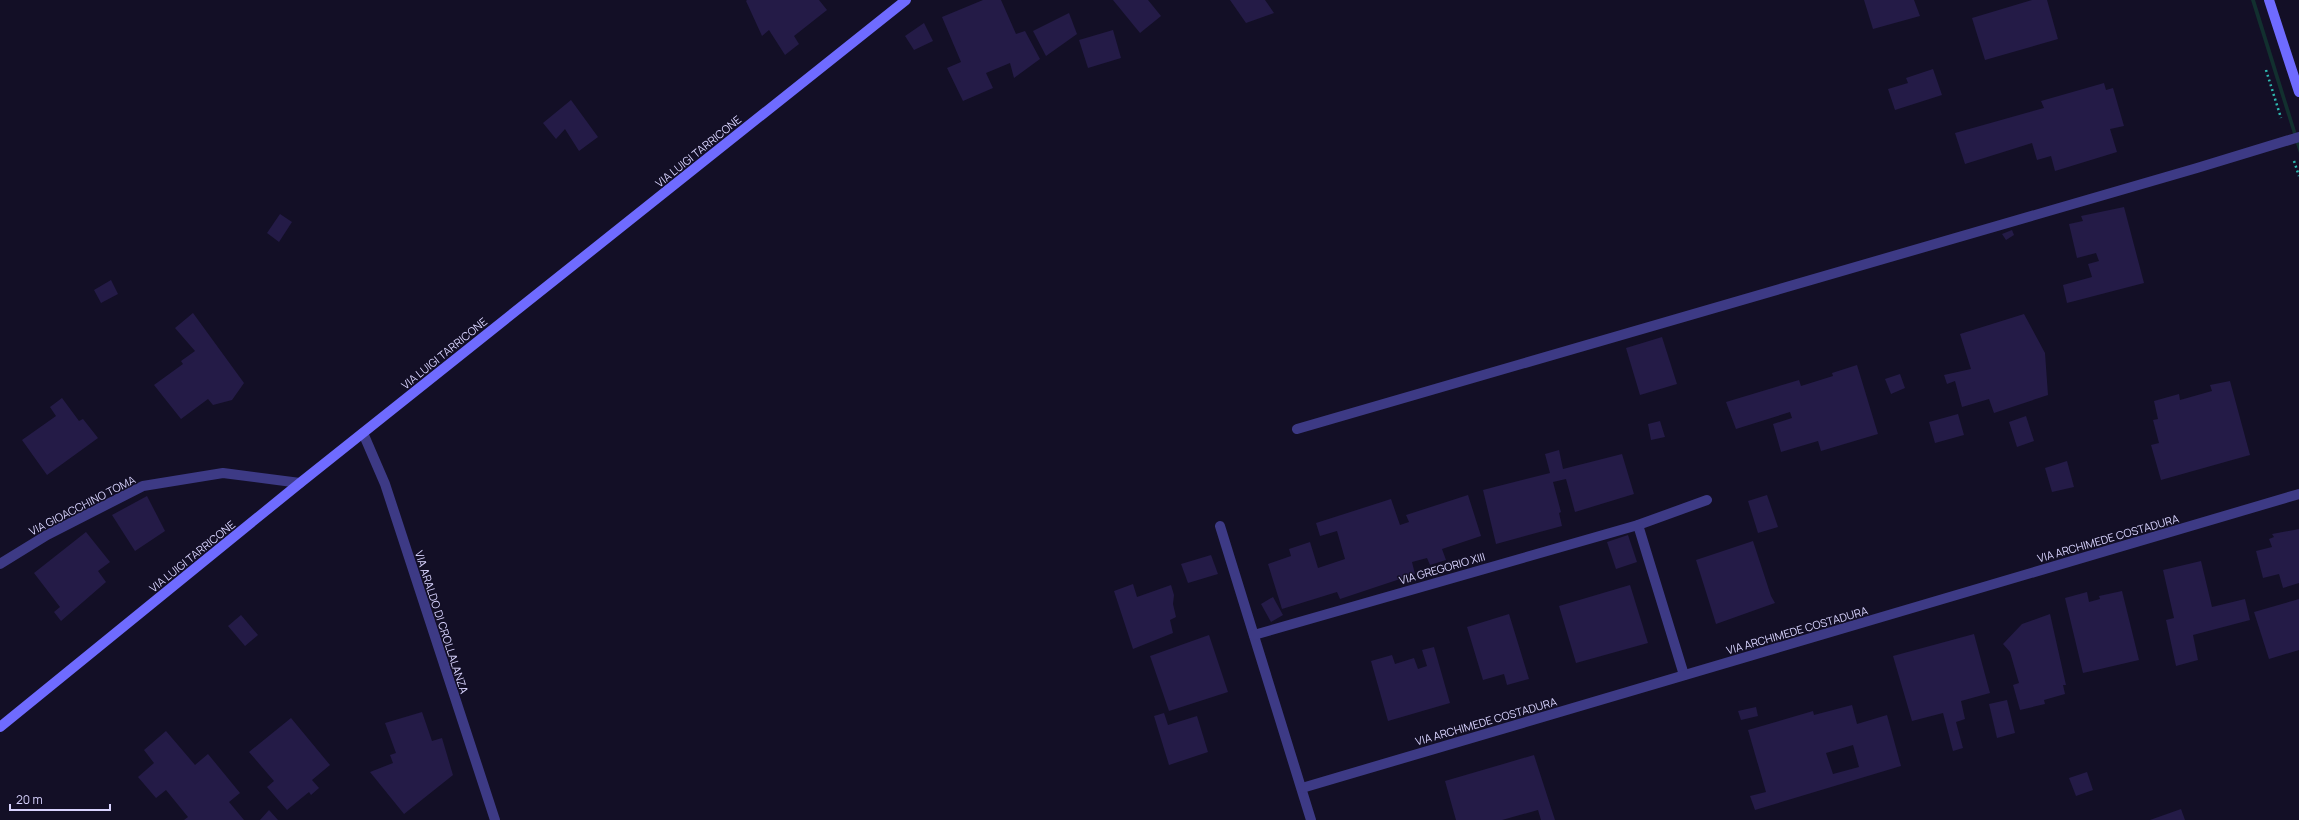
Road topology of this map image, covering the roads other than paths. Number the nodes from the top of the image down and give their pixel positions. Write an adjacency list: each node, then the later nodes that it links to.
1 (906, 0): 6 (main road, VIA LUIGI TARRICONE)
2 (2269, 0): 3 (main road)
3 (2299, 92)
4 (2299, 137): 5 (street)
5 (1297, 429)
6 (363, 433): 7 (main road, VIA LUIGI TARRICONE); 17 (street, VIA ARALDO DI CROLLALANZA)
7 (300, 483): 12 (street, VIA GIOACCHINO TOMA); 15 (main road, VIA LUIGI TARRICONE)
8 (2299, 494): 14 (street, VIA ARCHIMEDE COSTADURA)
9 (1707, 500): 10 (street, VIA GREGORIO XIII)
10 (1638, 524): 13 (street, VIA GREGORIO XIII); 14 (street)
11 (1220, 526): 13 (street)
12 (0, 564)
13 (1254, 635): 16 (street)
14 (1684, 675): 16 (street, VIA ARCHIMEDE COSTADURA)
15 (0, 727)
16 (1302, 788): 18 (street)
17 (495, 820)
18 (1311, 820)

